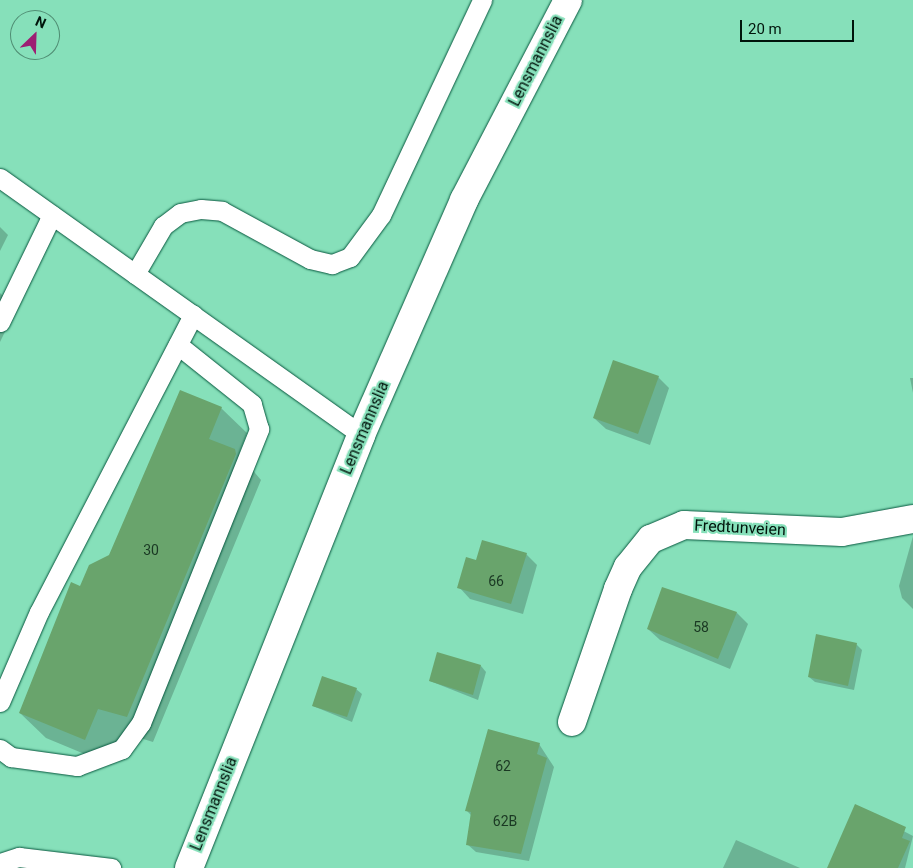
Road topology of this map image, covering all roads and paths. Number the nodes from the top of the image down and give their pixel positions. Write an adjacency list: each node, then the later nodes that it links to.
1 (482, 0): 5 (lane)
2 (568, 0): 9 (street, Lensmannslia)
3 (0, 178): 4 (lane)
4 (52, 215): 5 (lane); 7 (lane)
5 (135, 274): 6 (lane)
6 (193, 315): 8 (lane); 9 (lane)
7 (0, 322)
8 (178, 345): 11 (lane); 13 (lane)
9 (360, 435): 16 (street, Lensmannslia)
10 (913, 519): 12 (street, Fredtunveien)
11 (0, 702)
12 (572, 722)
13 (0, 749)
14 (0, 863): 15 (lane)
15 (111, 868)
16 (189, 868)

